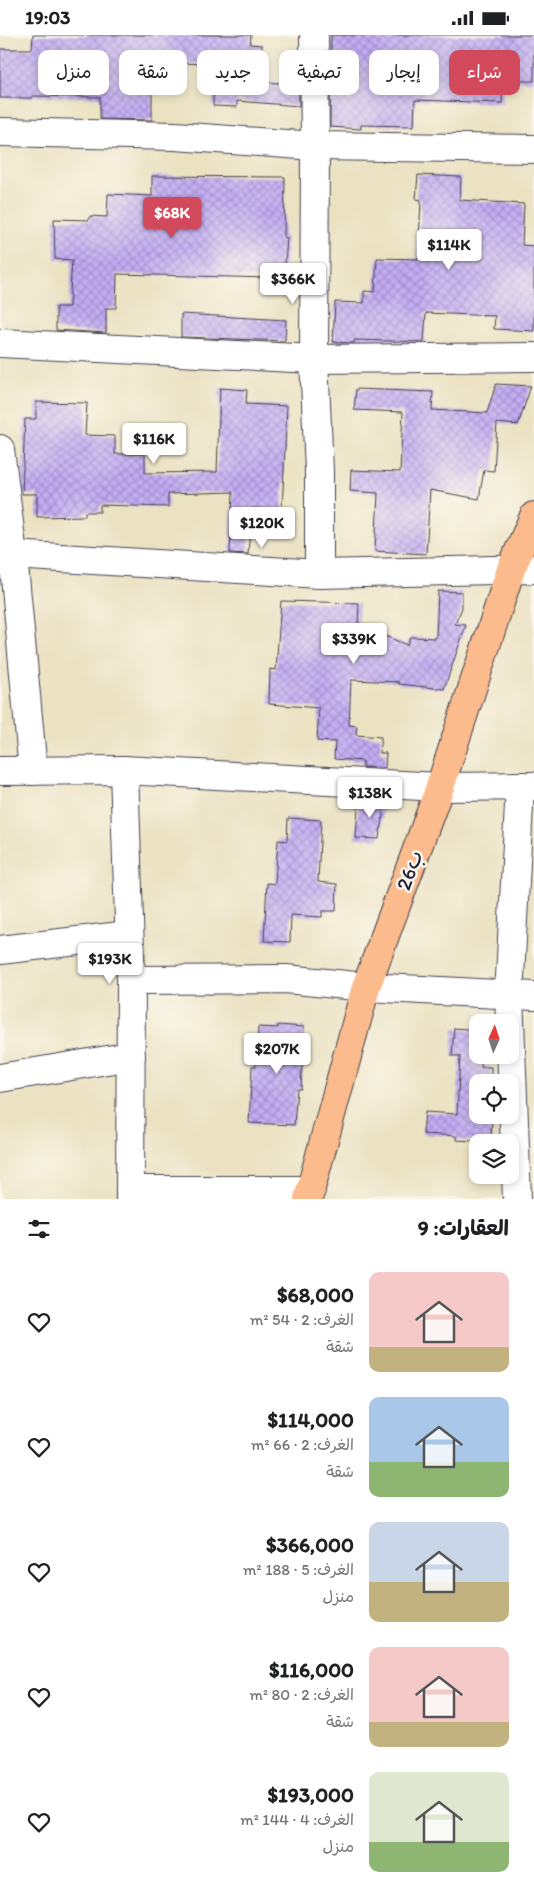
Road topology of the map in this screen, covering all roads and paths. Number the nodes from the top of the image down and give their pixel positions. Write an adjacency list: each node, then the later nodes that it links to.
1 (314, 35): 3 (street)
2 (0, 132): 3 (street)
3 (315, 146): 4 (street); 7 (street)
4 (534, 149)
5 (0, 343): 7 (street)
6 (534, 357): 7 (street)
7 (314, 359): 12 (street)
8 (0, 449): 10 (street)
9 (534, 516): 11 (highway, 26ب)
10 (13, 555): 12 (street); 15 (street)
11 (522, 569): 12 (street); 17 (highway, 26ب)
12 (319, 574)
13 (124, 770): 15 (street); 17 (street); 18 (street)
14 (0, 771): 15 (street)
15 (32, 771)
16 (527, 786): 17 (street); 22 (street)
17 (440, 787): 21 (highway, 26ب)
18 (129, 935): 19 (street); 20 (street)
19 (0, 950)
20 (131, 980): 21 (street); 23 (street)
21 (366, 987): 22 (street); 27 (highway, 26ب)
22 (522, 996): 25 (street)
23 (131, 1057): 24 (street); 26 (street)
24 (0, 1078)
25 (522, 1189)
26 (130, 1195): 27 (street)
27 (309, 1195)

